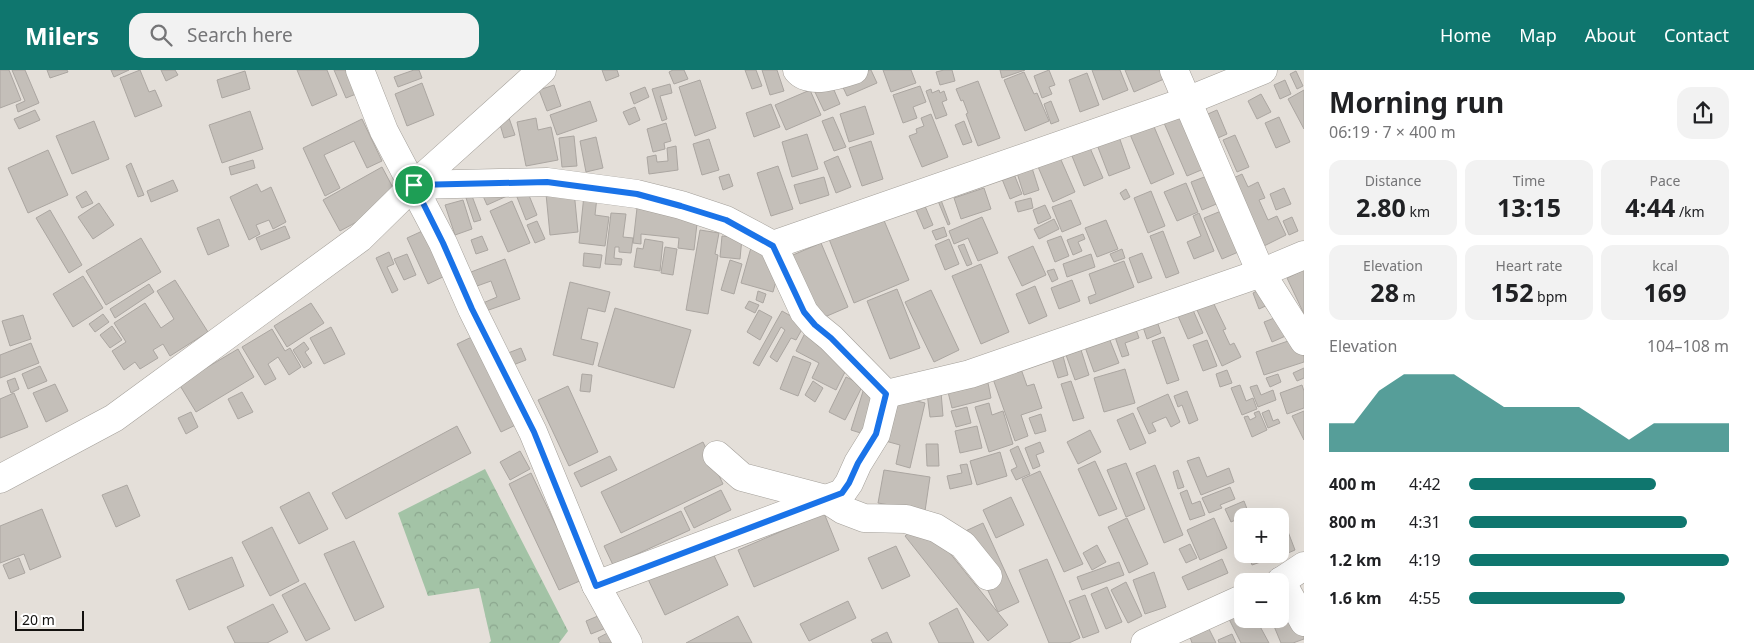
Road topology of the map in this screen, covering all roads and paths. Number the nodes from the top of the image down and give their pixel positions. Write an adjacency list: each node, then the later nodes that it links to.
1 (360, 70): 8 (street)
2 (542, 70): 8 (street)
3 (797, 70): 4 (street)
4 (854, 70)
5 (1174, 70): 7 (street)
6 (1263, 70): 7 (street)
7 (1187, 101): 9 (street); 11 (street)
8 (414, 185): 9 (street); 15 (street); 20 (street)
9 (773, 246): 13 (street)
10 (1304, 255): 11 (street)
11 (1260, 273): 12 (street); 13 (street)
12 (1304, 341)
13 (886, 394): 16 (street)
14 (717, 455): 16 (street)
15 (0, 480)
16 (826, 499): 18 (street); 20 (street)
17 (1304, 566): 19 (street)
18 (988, 576)
19 (1289, 576)
20 (596, 586): 24 (street)
21 (1289, 596): 23 (street)
22 (1234, 603): 25 (street)
23 (1304, 622)
24 (628, 643)
25 (1145, 643)

